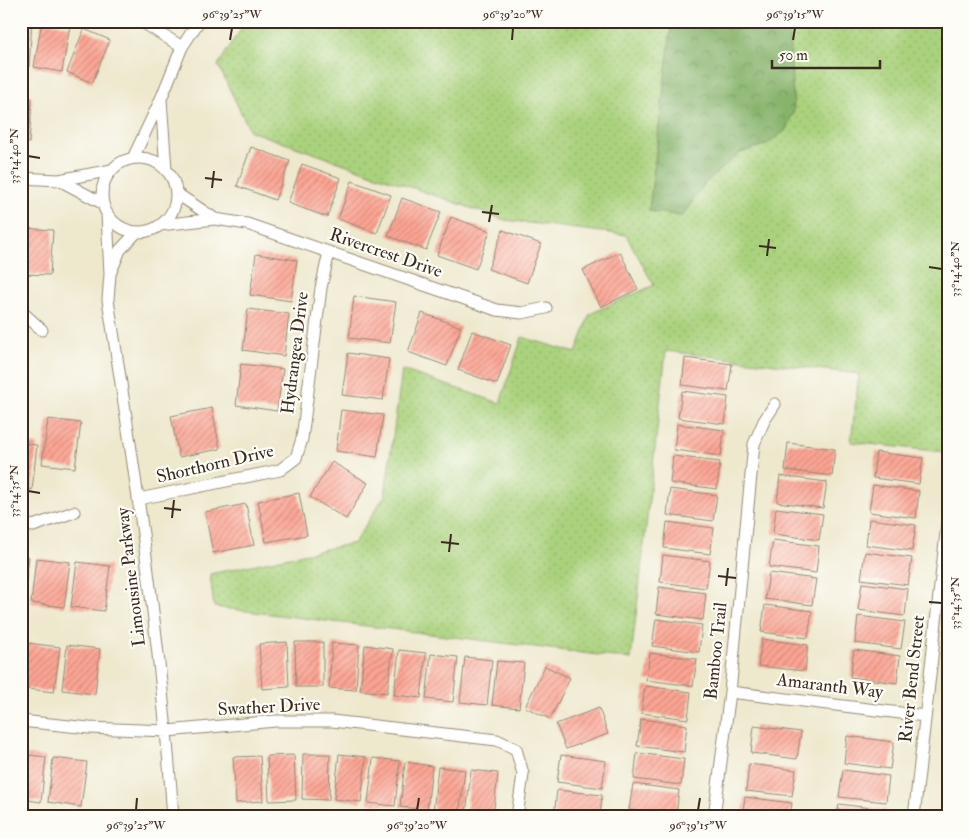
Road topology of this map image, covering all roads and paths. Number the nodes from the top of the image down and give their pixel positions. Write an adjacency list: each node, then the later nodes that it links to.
1 (141, 21): 3 (street)
2 (199, 21): 3 (street)
3 (182, 46): 4 (street)
4 (161, 99): 5 (street); 7 (street)
5 (133, 158): 6 (street); 7 (street)
6 (112, 170): 9 (street); 11 (street)
7 (166, 170): 10 (street)
8 (21, 178): 9 (street)
9 (59, 180): 11 (street)
10 (176, 193): 13 (street, Rivercrest Drive); 14 (street)
11 (102, 203): 12 (street)
12 (107, 214): 15 (street); 17 (street, Limousine Parkway)
13 (216, 219): 14 (street, Rivercrest Drive); 16 (street, Rivercrest Drive)
14 (160, 225): 15 (street)
15 (137, 232): 17 (street, Limousine Parkway)
16 (329, 252): 18 (street, Rivercrest Drive); 22 (street, Hydrangea Drive)
17 (110, 274): 23 (street, Limousine Parkway)
18 (546, 308)
19 (21, 311): 20 (street)
20 (42, 330)
21 (775, 404): 28 (street, Bamboo Trail)
22 (296, 458): 23 (street, Shorthorn Drive)
23 (139, 499): 31 (street, Limousine Parkway)
24 (74, 512): 26 (street)
25 (948, 515): 27 (street, River Bend Street)
26 (21, 524)
27 (945, 564): 29 (street, River Bend Street)
28 (730, 692): 29 (street, Amaranth Way); 34 (street, Bamboo Trail)
29 (925, 716): 35 (street, River Bend Street)
30 (21, 721): 31 (street, Swather Drive)
31 (167, 731): 32 (street, Limousine Parkway); 33 (street, Swather Drive)
32 (173, 817)
33 (517, 817)
34 (714, 817)
35 (914, 817)

